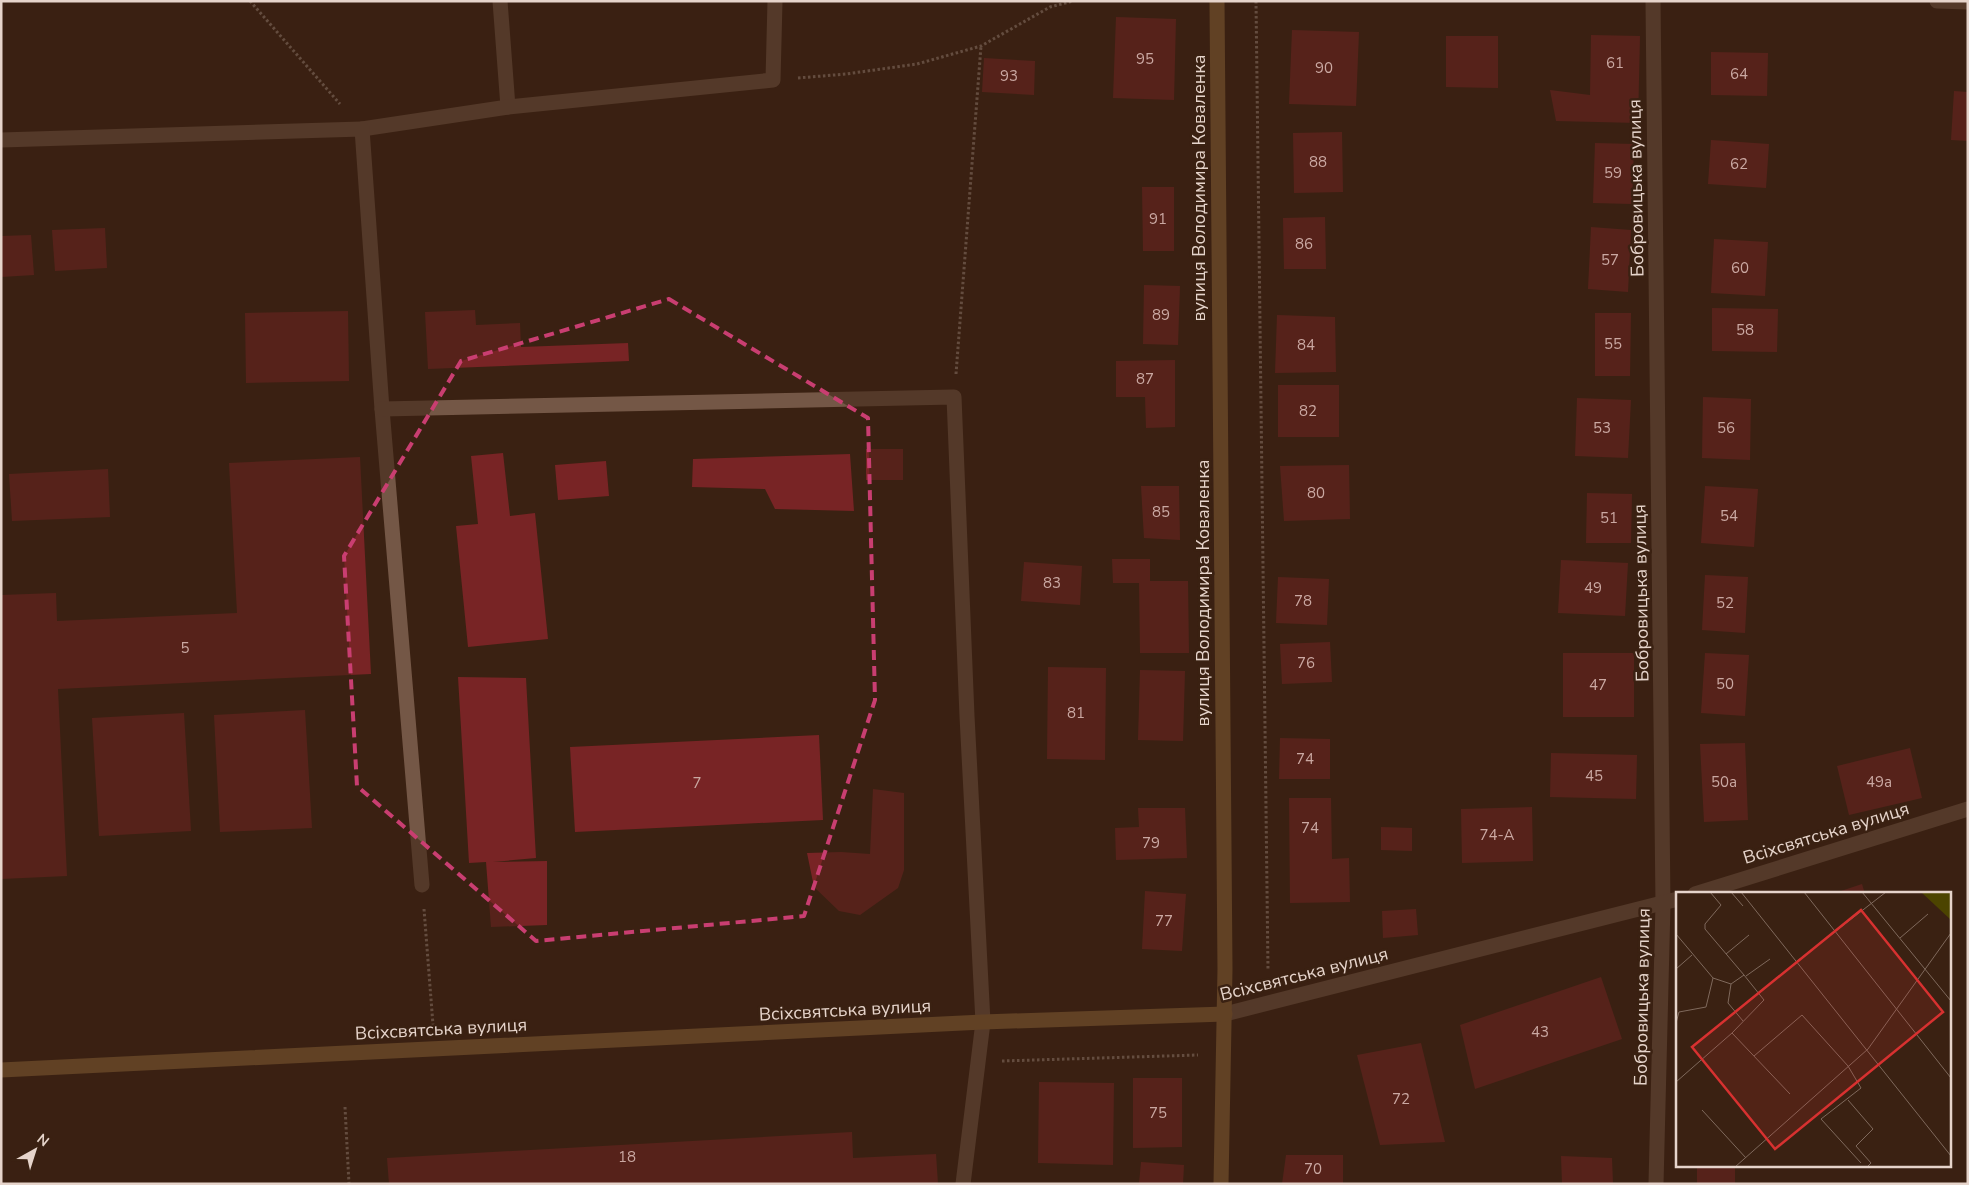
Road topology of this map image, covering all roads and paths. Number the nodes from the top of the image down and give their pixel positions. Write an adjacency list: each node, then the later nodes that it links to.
1 (250, 1): 13 (path)
2 (500, 1): 12 (street)
3 (775, 1): 11 (street)
4 (1073, 1): 10 (path)
5 (1217, 1): 24 (street, вулиця Володимира Коваленка)
6 (1256, 1): 23 (path)
7 (1653, 1): 21 (street, Бобровицька вулиця)
8 (1937, 1): 9 (street)
9 (1968, 2)
10 (981, 46): 11 (path); 15 (path)
11 (773, 80): 12 (street)
12 (508, 107): 13 (street)
13 (362, 129): 14 (street); 16 (street)
14 (1, 140)
15 (954, 397): 16 (street); 25 (street)
16 (382, 409): 18 (street)
17 (1968, 809): 19 (street, Всіхсвятська вулиця)
18 (422, 885)
19 (1701, 892)
20 (1676, 900): 21 (street, Всіхсвятська вулиця)
21 (1663, 904): 24 (street, Всіхсвятська вулиця); 34 (street, Бобровицька вулиця)
22 (426, 934): 26 (path)
23 (1268, 970)
24 (1225, 1014): 25 (street, Всіхсвятська вулиця); 33 (street, вулиця Володимира Коваленка)
25 (983, 1022): 26 (street, Всіхсвятська вулиця); 28 (street)
26 (435, 1048): 29 (street, Всіхсвятська вулиця)
27 (1205, 1055): 28 (path)
28 (978, 1062): 32 (street)
29 (1, 1070)
30 (345, 1107): 31 (path)
31 (350, 1184)
32 (964, 1184)
33 (1221, 1184)
34 (1656, 1184)

